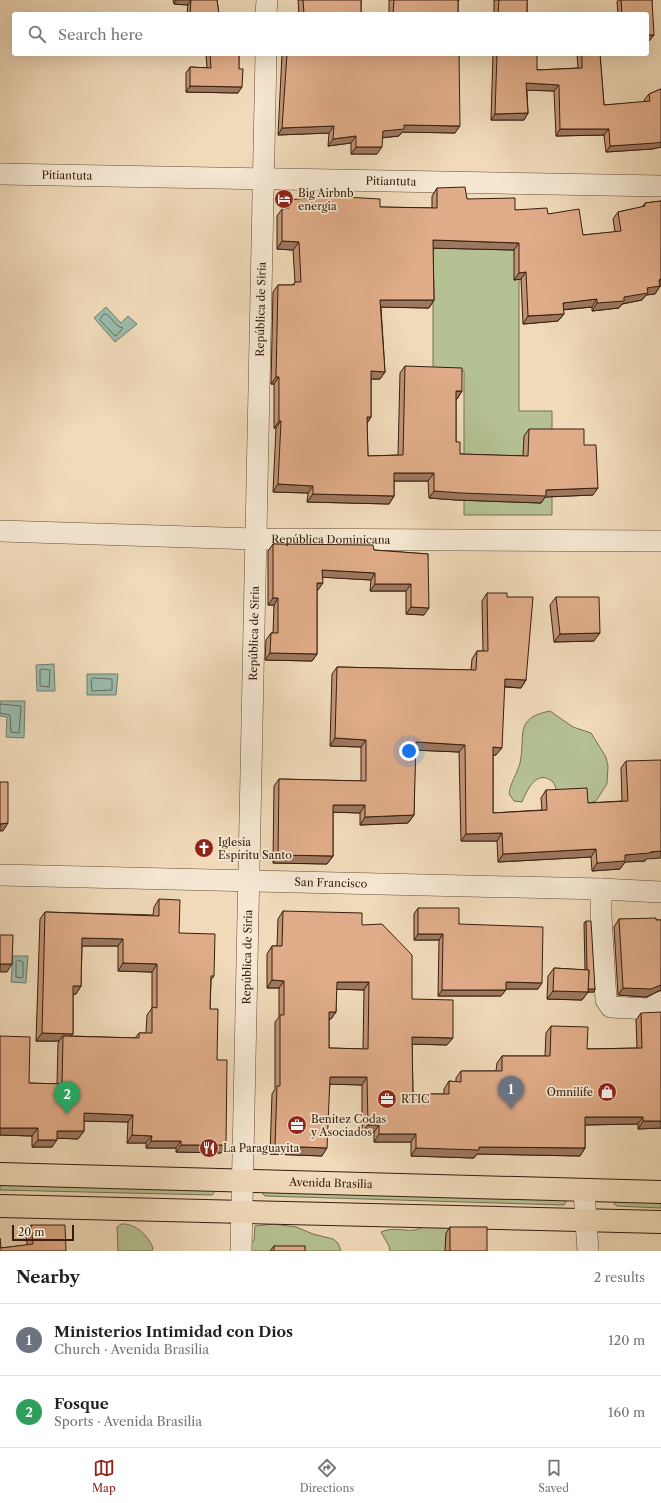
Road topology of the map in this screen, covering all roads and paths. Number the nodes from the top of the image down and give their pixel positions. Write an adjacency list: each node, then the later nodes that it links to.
1 (267, 0): 2 (street)
2 (266, 12)
3 (266, 56): 5 (street, República de Siria)
4 (0, 174): 5 (street, Pitiantuta)
5 (263, 179): 6 (street, Pitiantuta); 8 (street, República de Siria)
6 (661, 186)
7 (0, 532): 8 (street, República Dominicana)
8 (255, 539): 9 (street, República Dominicana); 11 (street, República de Siria)
9 (661, 541)
10 (0, 875): 11 (street, San Francisco)
11 (248, 881): 12 (street, San Francisco); 16 (street, República de Siria)
12 (601, 889): 13 (street, San Francisco); 14 (street)
13 (661, 892)
14 (661, 1002)
15 (0, 1174): 16 (main road, Avenida Brasilia)
16 (241, 1180): 17 (main road, Avenida Brasilia); 20 (street, República de Siria)
17 (584, 1190): 18 (main road, Avenida Brasilia); 21 (street)
18 (661, 1192)
19 (0, 1206): 20 (main road)
20 (241, 1212): 21 (main road); 23 (street, República de Siria)
21 (586, 1221): 22 (main road); 24 (street)
22 (661, 1222)
23 (241, 1251)
24 (588, 1251)

